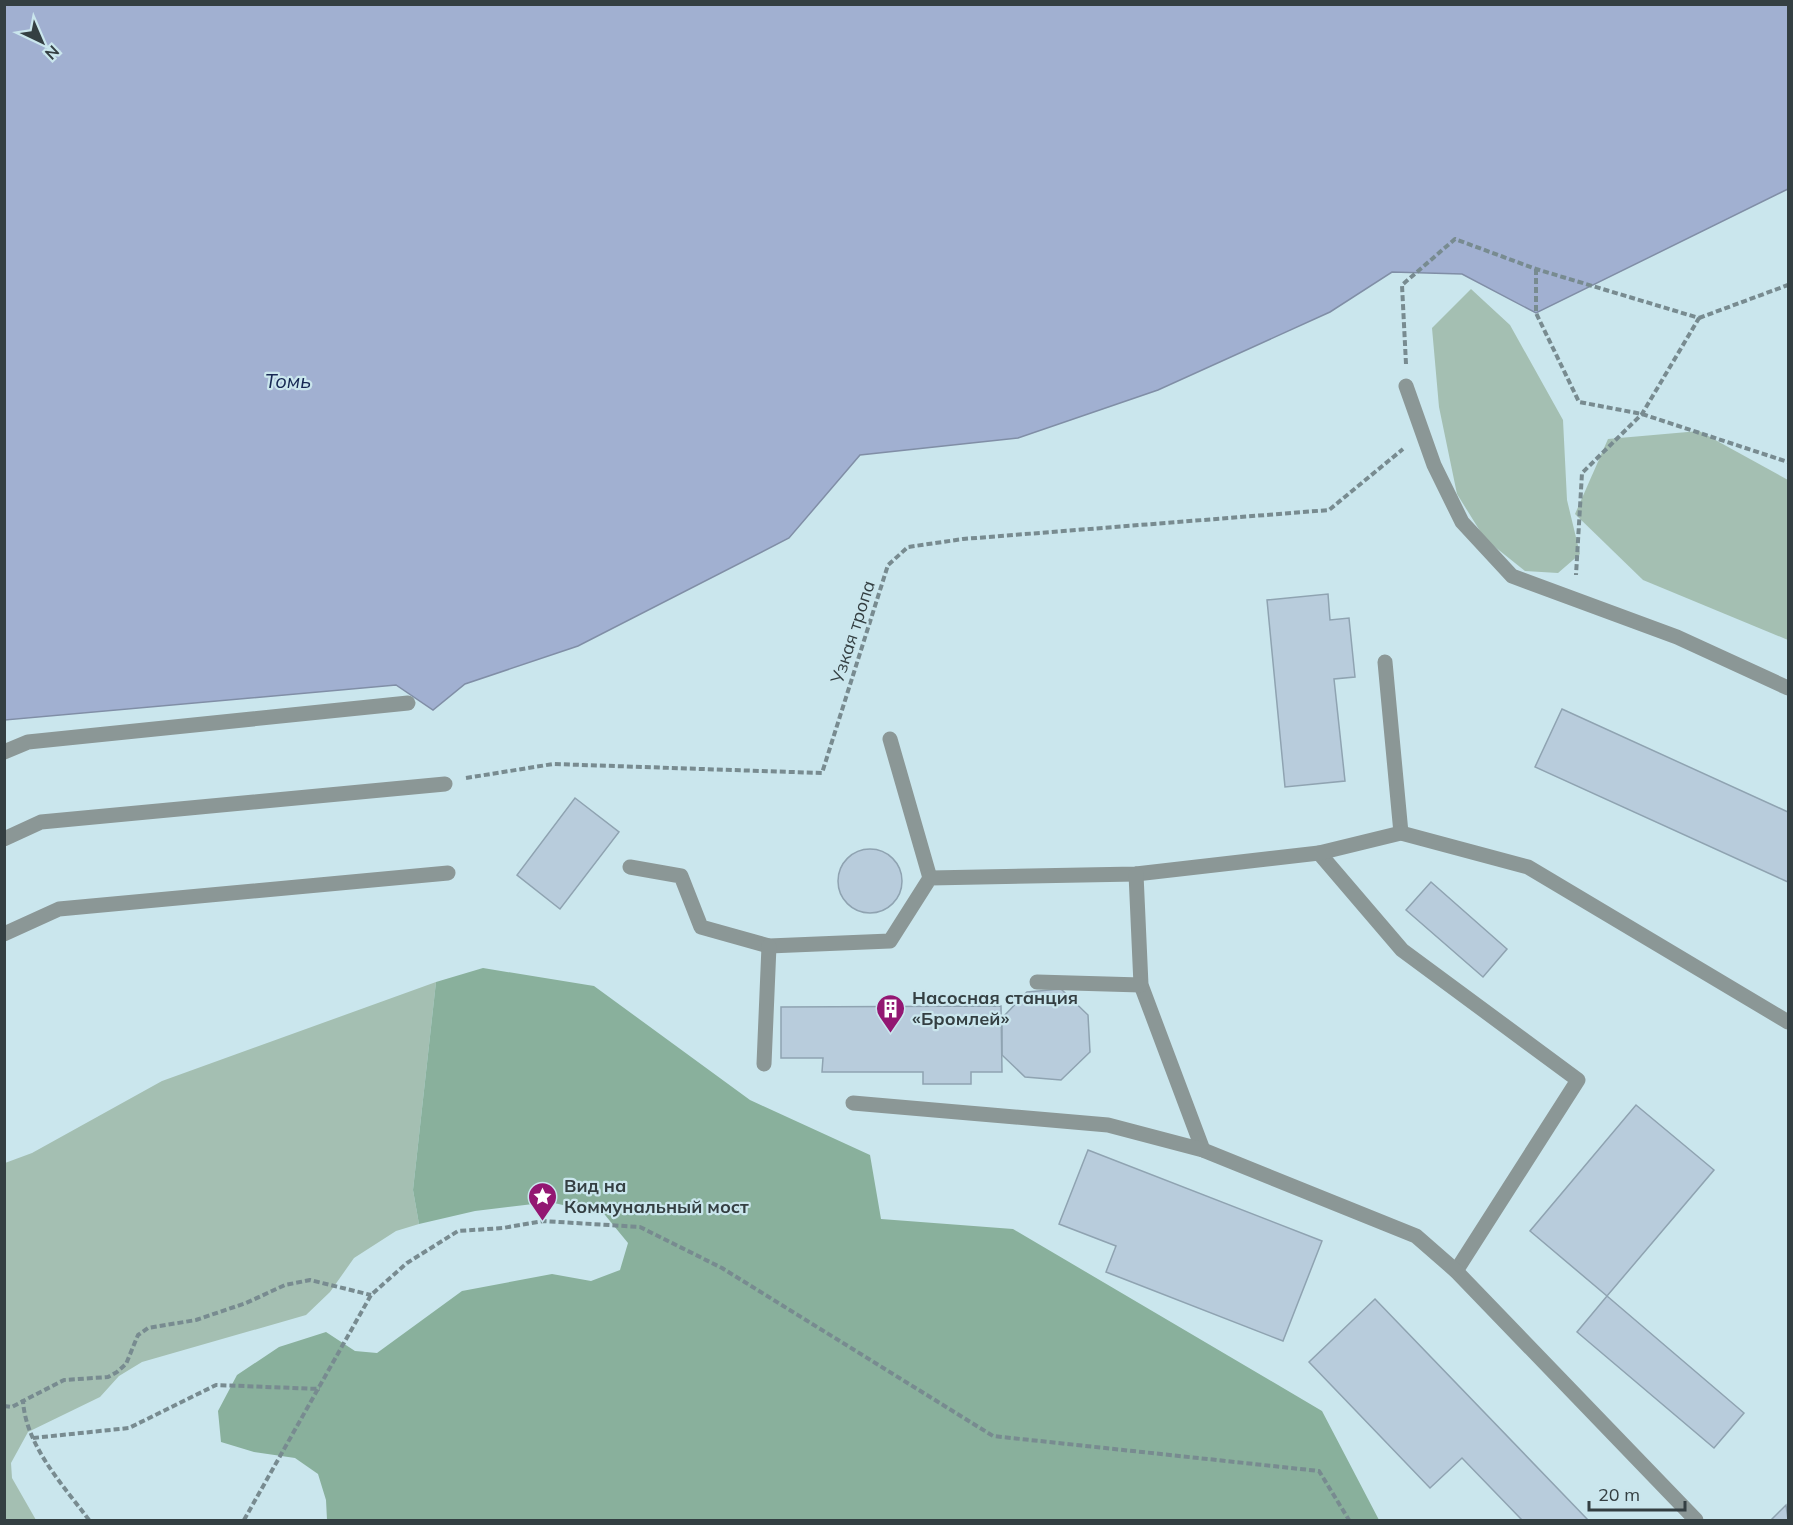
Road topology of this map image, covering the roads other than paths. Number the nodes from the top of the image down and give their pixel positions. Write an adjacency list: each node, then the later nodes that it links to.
1 (1406, 386): 3 (lane)
2 (1385, 662): 8 (lane)
3 (1788, 688)
4 (408, 703): 6 (lane)
5 (890, 739): 14 (lane)
6 (4, 752)
7 (445, 783): 9 (lane)
8 (1401, 833): 10 (lane); 19 (lane)
9 (4, 839)
10 (1319, 853): 13 (lane); 23 (lane)
11 (630, 867): 16 (lane)
12 (448, 873): 15 (lane)
13 (1136, 874): 14 (lane); 18 (lane)
14 (930, 879): 16 (lane)
15 (4, 933)
16 (769, 946): 20 (lane)
17 (1037, 982): 18 (lane)
18 (1141, 985): 22 (lane)
19 (1788, 1022)
20 (764, 1064)
21 (853, 1103): 22 (lane)
22 (1203, 1150): 23 (lane)
23 (1456, 1271): 24 (lane)
24 (1696, 1521)

